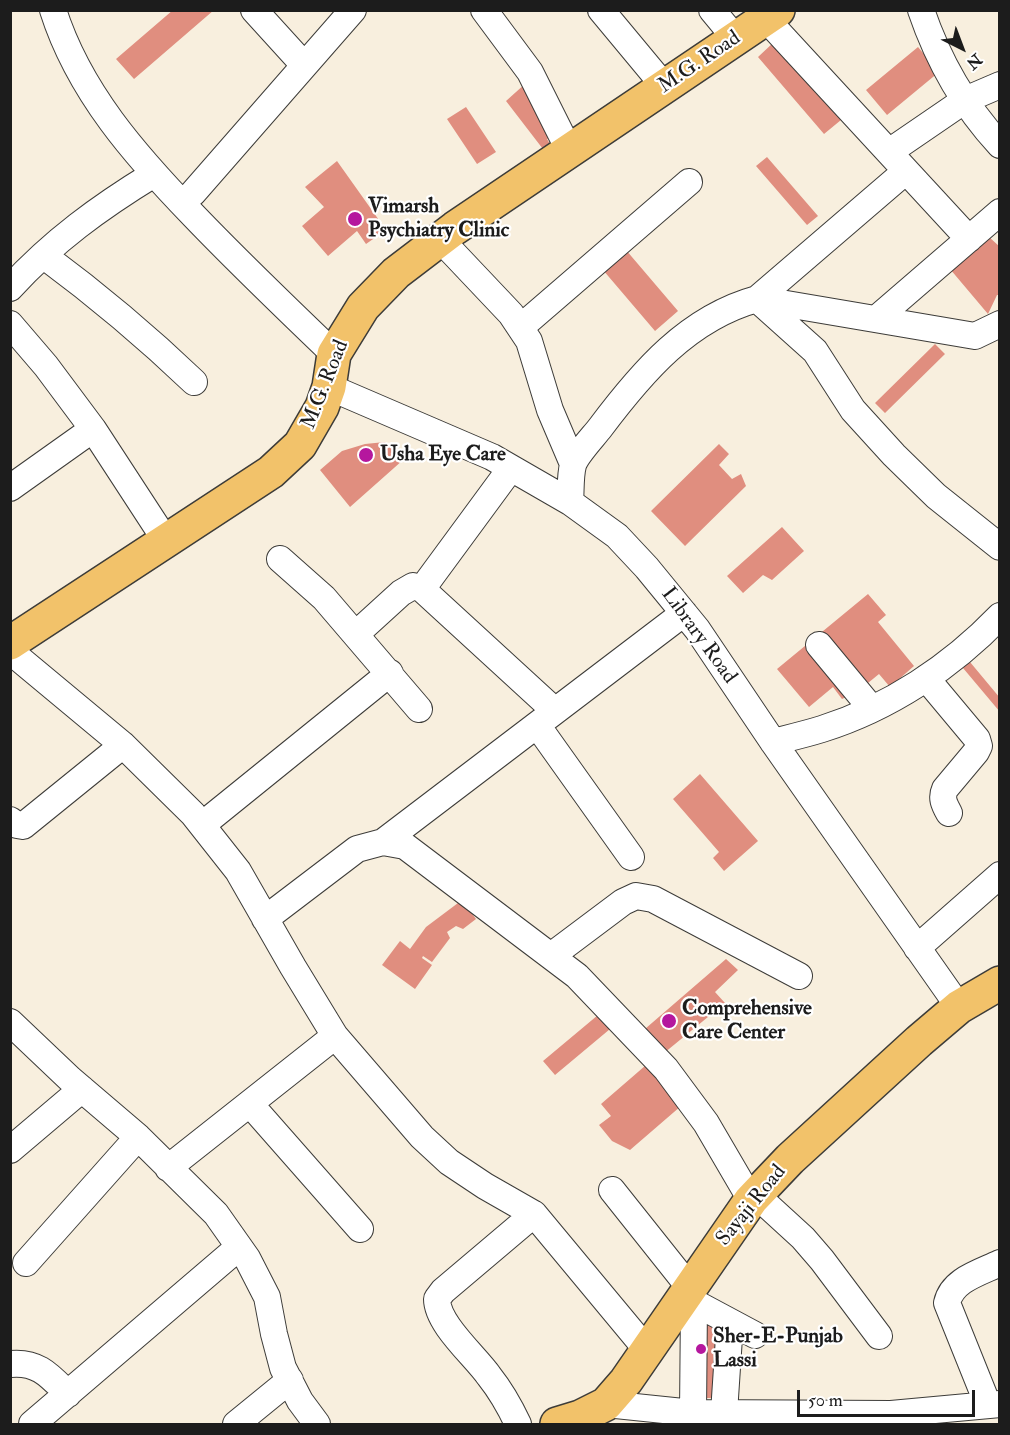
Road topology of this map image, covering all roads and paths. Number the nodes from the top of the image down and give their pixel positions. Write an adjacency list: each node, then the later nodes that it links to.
1 (53, 10): 19 (street)
2 (69, 10): 21 (street)
3 (254, 10): 11 (street)
4 (353, 10): 11 (street)
5 (484, 10): 16 (street)
6 (601, 10): 13 (street)
7 (712, 10): 10 (street)
8 (921, 10): 14 (street)
9 (772, 15): 10 (main road, M.G. Road); 17 (street)
10 (736, 39): 13 (main road, M.G. Road)
11 (304, 64): 21 (street)
12 (999, 85): 14 (street)
13 (665, 87): 16 (main road, M.G. Road)
14 (965, 100): 15 (street); 17 (street)
15 (999, 145)
16 (569, 150): 23 (main road, M.G. Road)
17 (889, 152): 18 (street)
18 (906, 171): 24 (street); 27 (street)
19 (154, 174): 25 (street); 32 (street)
20 (689, 182): 31 (street)
21 (193, 193): 32 (street)
22 (999, 212): 24 (street)
23 (440, 239): 31 (street); 32 (main road, M.G. Road)
24 (969, 239): 28 (street)
25 (43, 255): 26 (street); 33 (street)
26 (10, 288)
27 (757, 298): 28 (street); 36 (street); 41 (street)
28 (876, 319): 30 (street)
29 (10, 324): 35 (street)
30 (999, 324)
31 (521, 327): 36 (street)
32 (338, 348): 34 (main road, M.G. Road)
33 (194, 382)
34 (329, 387): 37 (street, Library Road); 40 (main road, M.G. Road)
35 (93, 429): 38 (street); 40 (street)
36 (573, 464): 39 (street)
37 (511, 468): 39 (street, Library Road); 43 (street)
38 (10, 488)
39 (570, 502): 44 (street, Library Road)
40 (166, 541): 47 (main road, M.G. Road)
41 (999, 547)
42 (280, 559): 46 (street)
43 (422, 589): 46 (street); 54 (street)
44 (684, 613): 54 (street); 55 (street, Library Road)
45 (999, 616): 51 (street)
46 (356, 634): 50 (street)
47 (10, 643)
48 (819, 645): 53 (street)
49 (10, 651): 56 (street)
50 (390, 673): 52 (street); 58 (street)
51 (926, 678): 53 (street); 57 (street)
52 (419, 709)
53 (872, 709): 55 (street)
54 (546, 718): 60 (street); 61 (street)
55 (772, 742): 64 (street, Library Road)
56 (123, 745): 58 (street); 59 (street)
57 (949, 813)
58 (202, 825): 63 (street)
59 (15, 828)
60 (383, 842): 63 (street); 65 (street)
61 (631, 857)
62 (999, 875): 64 (street)
63 (265, 919): 70 (street)
64 (917, 948): 68 (street, Library Road)
65 (551, 956): 66 (street); 77 (street)
66 (799, 976)
67 (999, 983): 68 (main road, Sayaji Road)
68 (959, 1007): 77 (main road, Sayaji Road)
69 (10, 1022): 71 (street)
70 (335, 1036): 72 (street); 78 (street)
71 (82, 1089): 73 (street); 74 (street)
72 (250, 1104): 75 (street); 79 (street)
73 (138, 1137): 75 (street); 81 (street)
74 (10, 1150)
75 (168, 1168): 80 (street)
76 (612, 1190): 83 (street)
77 (754, 1198): 83 (main road, Sayaji Road); 86 (street)
78 (534, 1214): 87 (street); 98 (street)
79 (360, 1229)
80 (239, 1247): 89 (street); 90 (street)
81 (26, 1263)
82 (999, 1263): 92 (street)
83 (689, 1296): 84 (street); 87 (main road, Sayaji Road); 93 (street)
84 (730, 1322): 85 (street); 94 (street)
85 (755, 1335)
86 (879, 1336)
87 (647, 1350): 91 (main road, Sayaji Road)
88 (10, 1364): 90 (street)
89 (290, 1380): 96 (street); 97 (street)
90 (68, 1394): 95 (street)
91 (606, 1404): 93 (street); 99 (main road, Sayaji Road)
92 (994, 1405): 94 (street)
93 (693, 1413): 94 (street)
94 (724, 1413)
95 (39, 1422)
96 (236, 1425)
97 (317, 1425)
98 (518, 1425)
99 (557, 1425)

